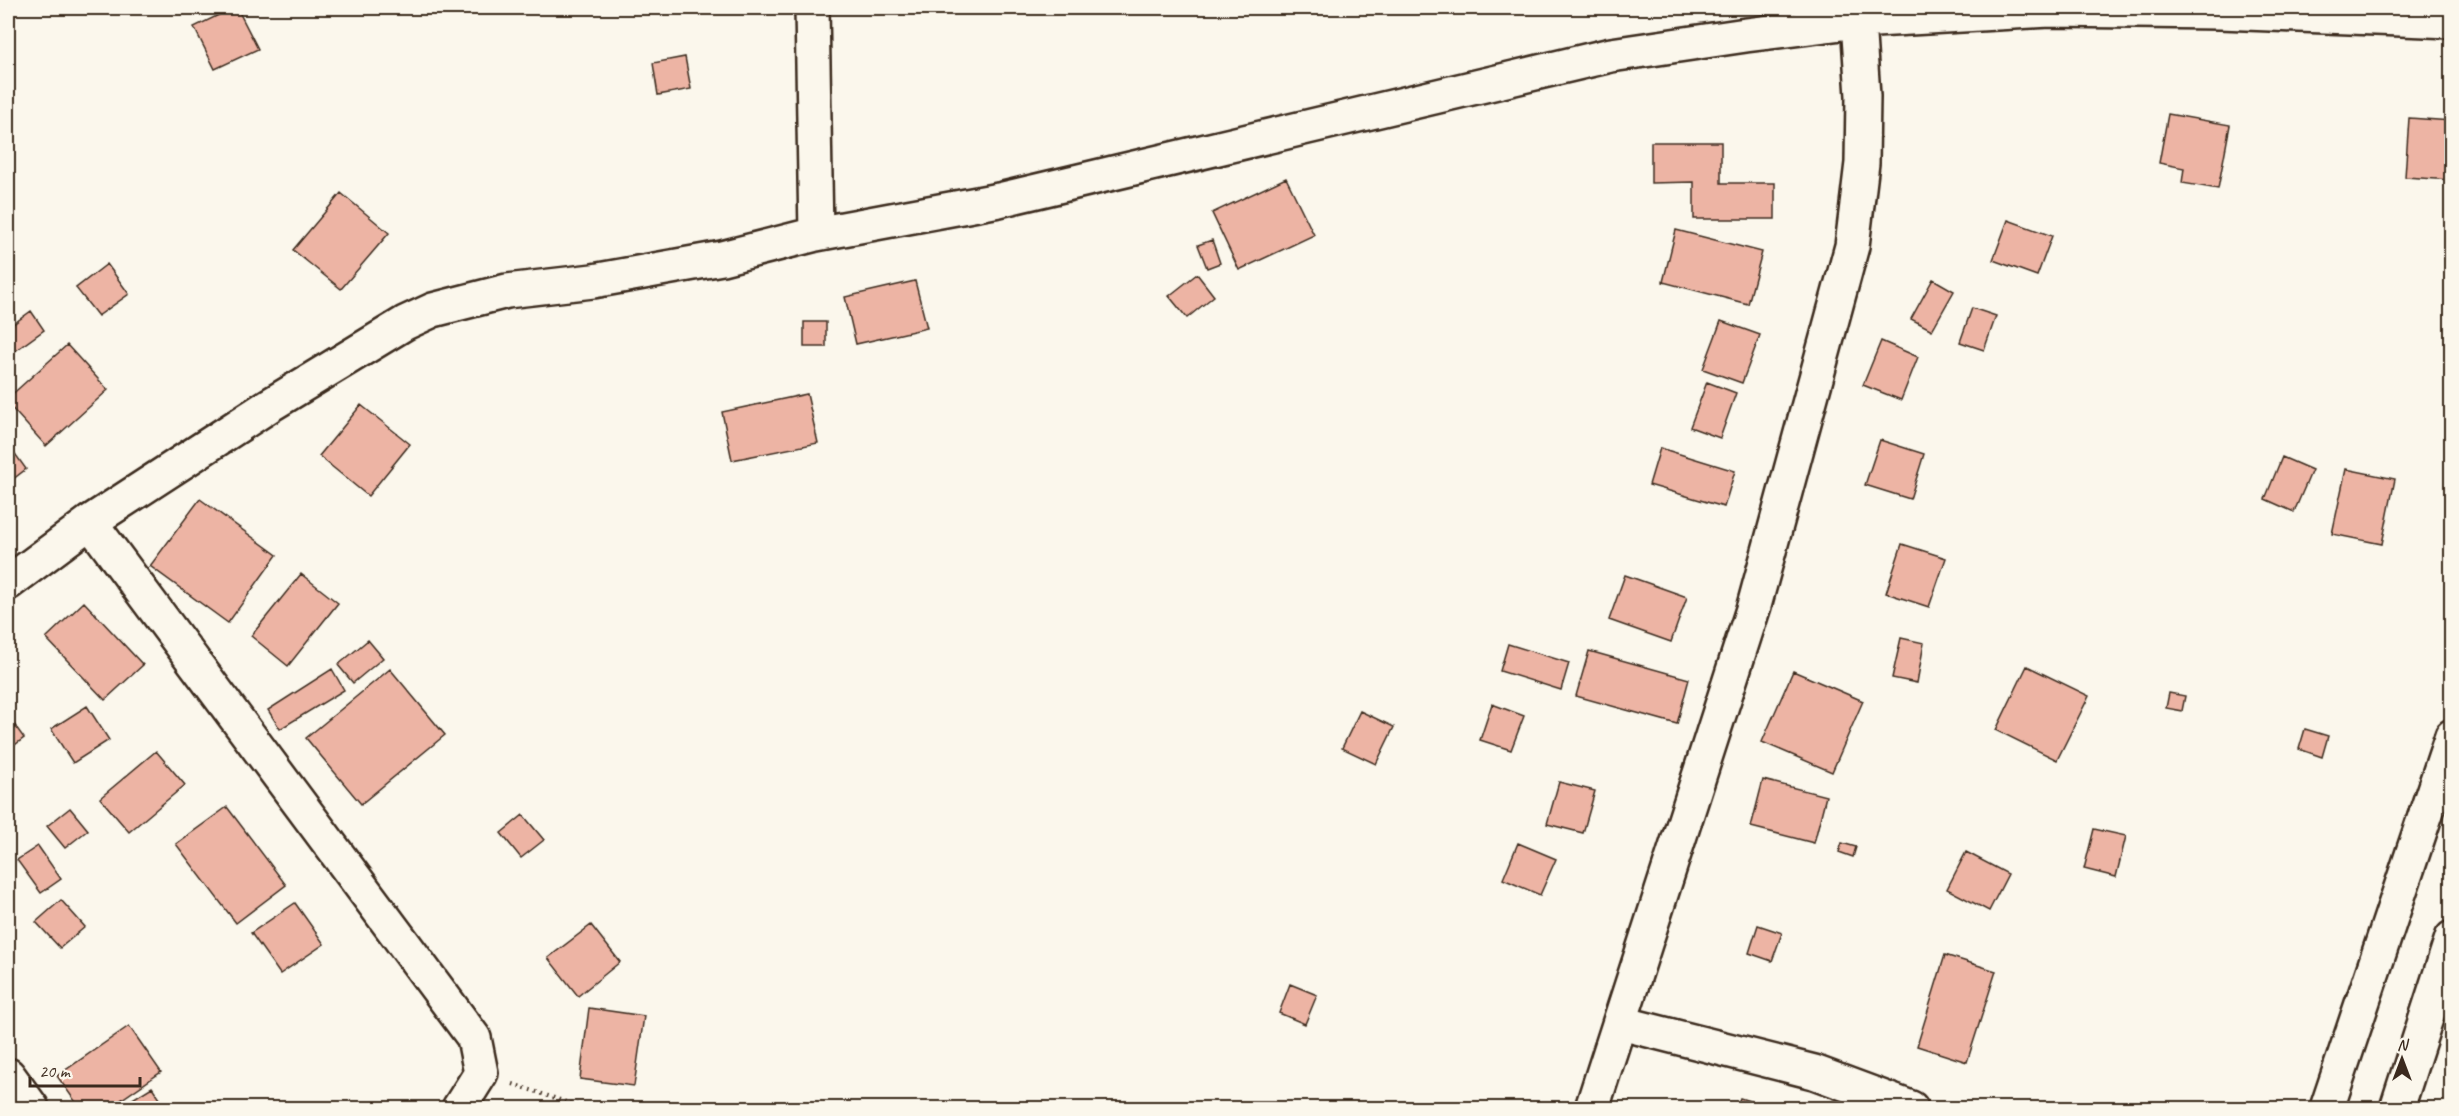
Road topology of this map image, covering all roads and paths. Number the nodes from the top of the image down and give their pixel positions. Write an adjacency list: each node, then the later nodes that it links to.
1 (812, 8): 5 (street)
2 (2342, 13): 3 (street); 4 (street)
3 (1858, 21): 5 (street); 10 (street)
4 (2451, 21)
5 (816, 234): 6 (street)
6 (90, 522): 7 (street); 11 (street)
7 (8, 583)
8 (2451, 736): 18 (street)
9 (2451, 938): 19 (street)
10 (1621, 1023): 16 (street); 17 (street)
11 (481, 1073): 14 (street); 15 (path)
12 (8, 1076): 13 (street)
13 (32, 1108)
14 (459, 1108)
15 (584, 1108)
16 (1592, 1108)
17 (1911, 1108)
18 (2327, 1108)
19 (2397, 1108)

